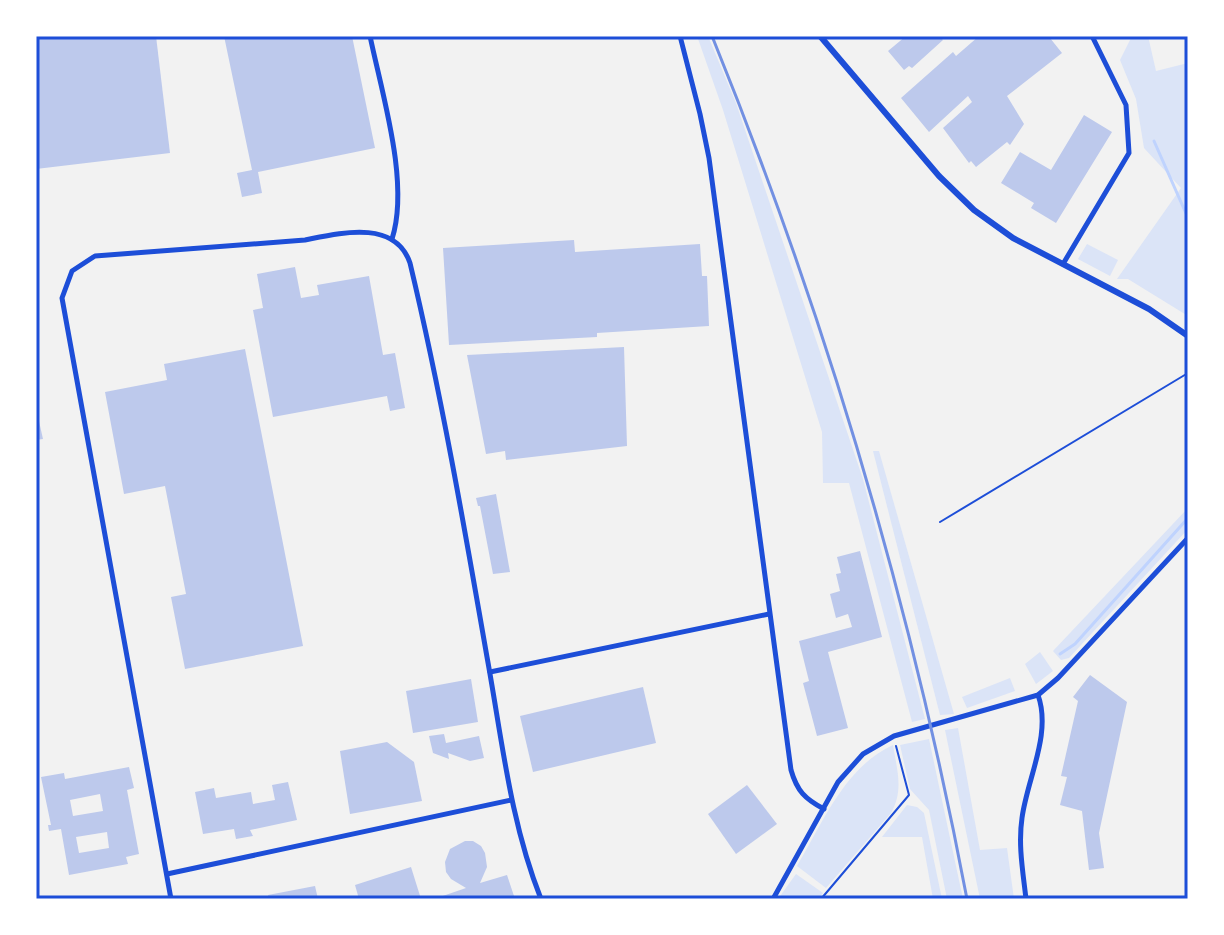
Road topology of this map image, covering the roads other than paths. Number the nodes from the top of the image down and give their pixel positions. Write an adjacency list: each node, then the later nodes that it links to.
1 (370, 36): 5 (street)
2 (680, 36): 11 (street)
3 (820, 36): 6 (main road)
4 (1092, 36): 6 (street)
5 (392, 239): 12 (street); 16 (street)
6 (1063, 264): 7 (main road)
7 (1188, 336)
8 (1188, 373): 9 (lane)
9 (940, 522)
10 (1188, 538): 13 (street)
11 (769, 614): 12 (street); 15 (street)
12 (490, 672): 14 (street)
13 (1038, 695): 15 (street); 20 (street)
14 (511, 800): 16 (street); 18 (street)
15 (824, 809): 19 (street)
16 (167, 874): 17 (street)
17 (171, 899)
18 (541, 899)
19 (773, 899)
20 (1026, 899)

